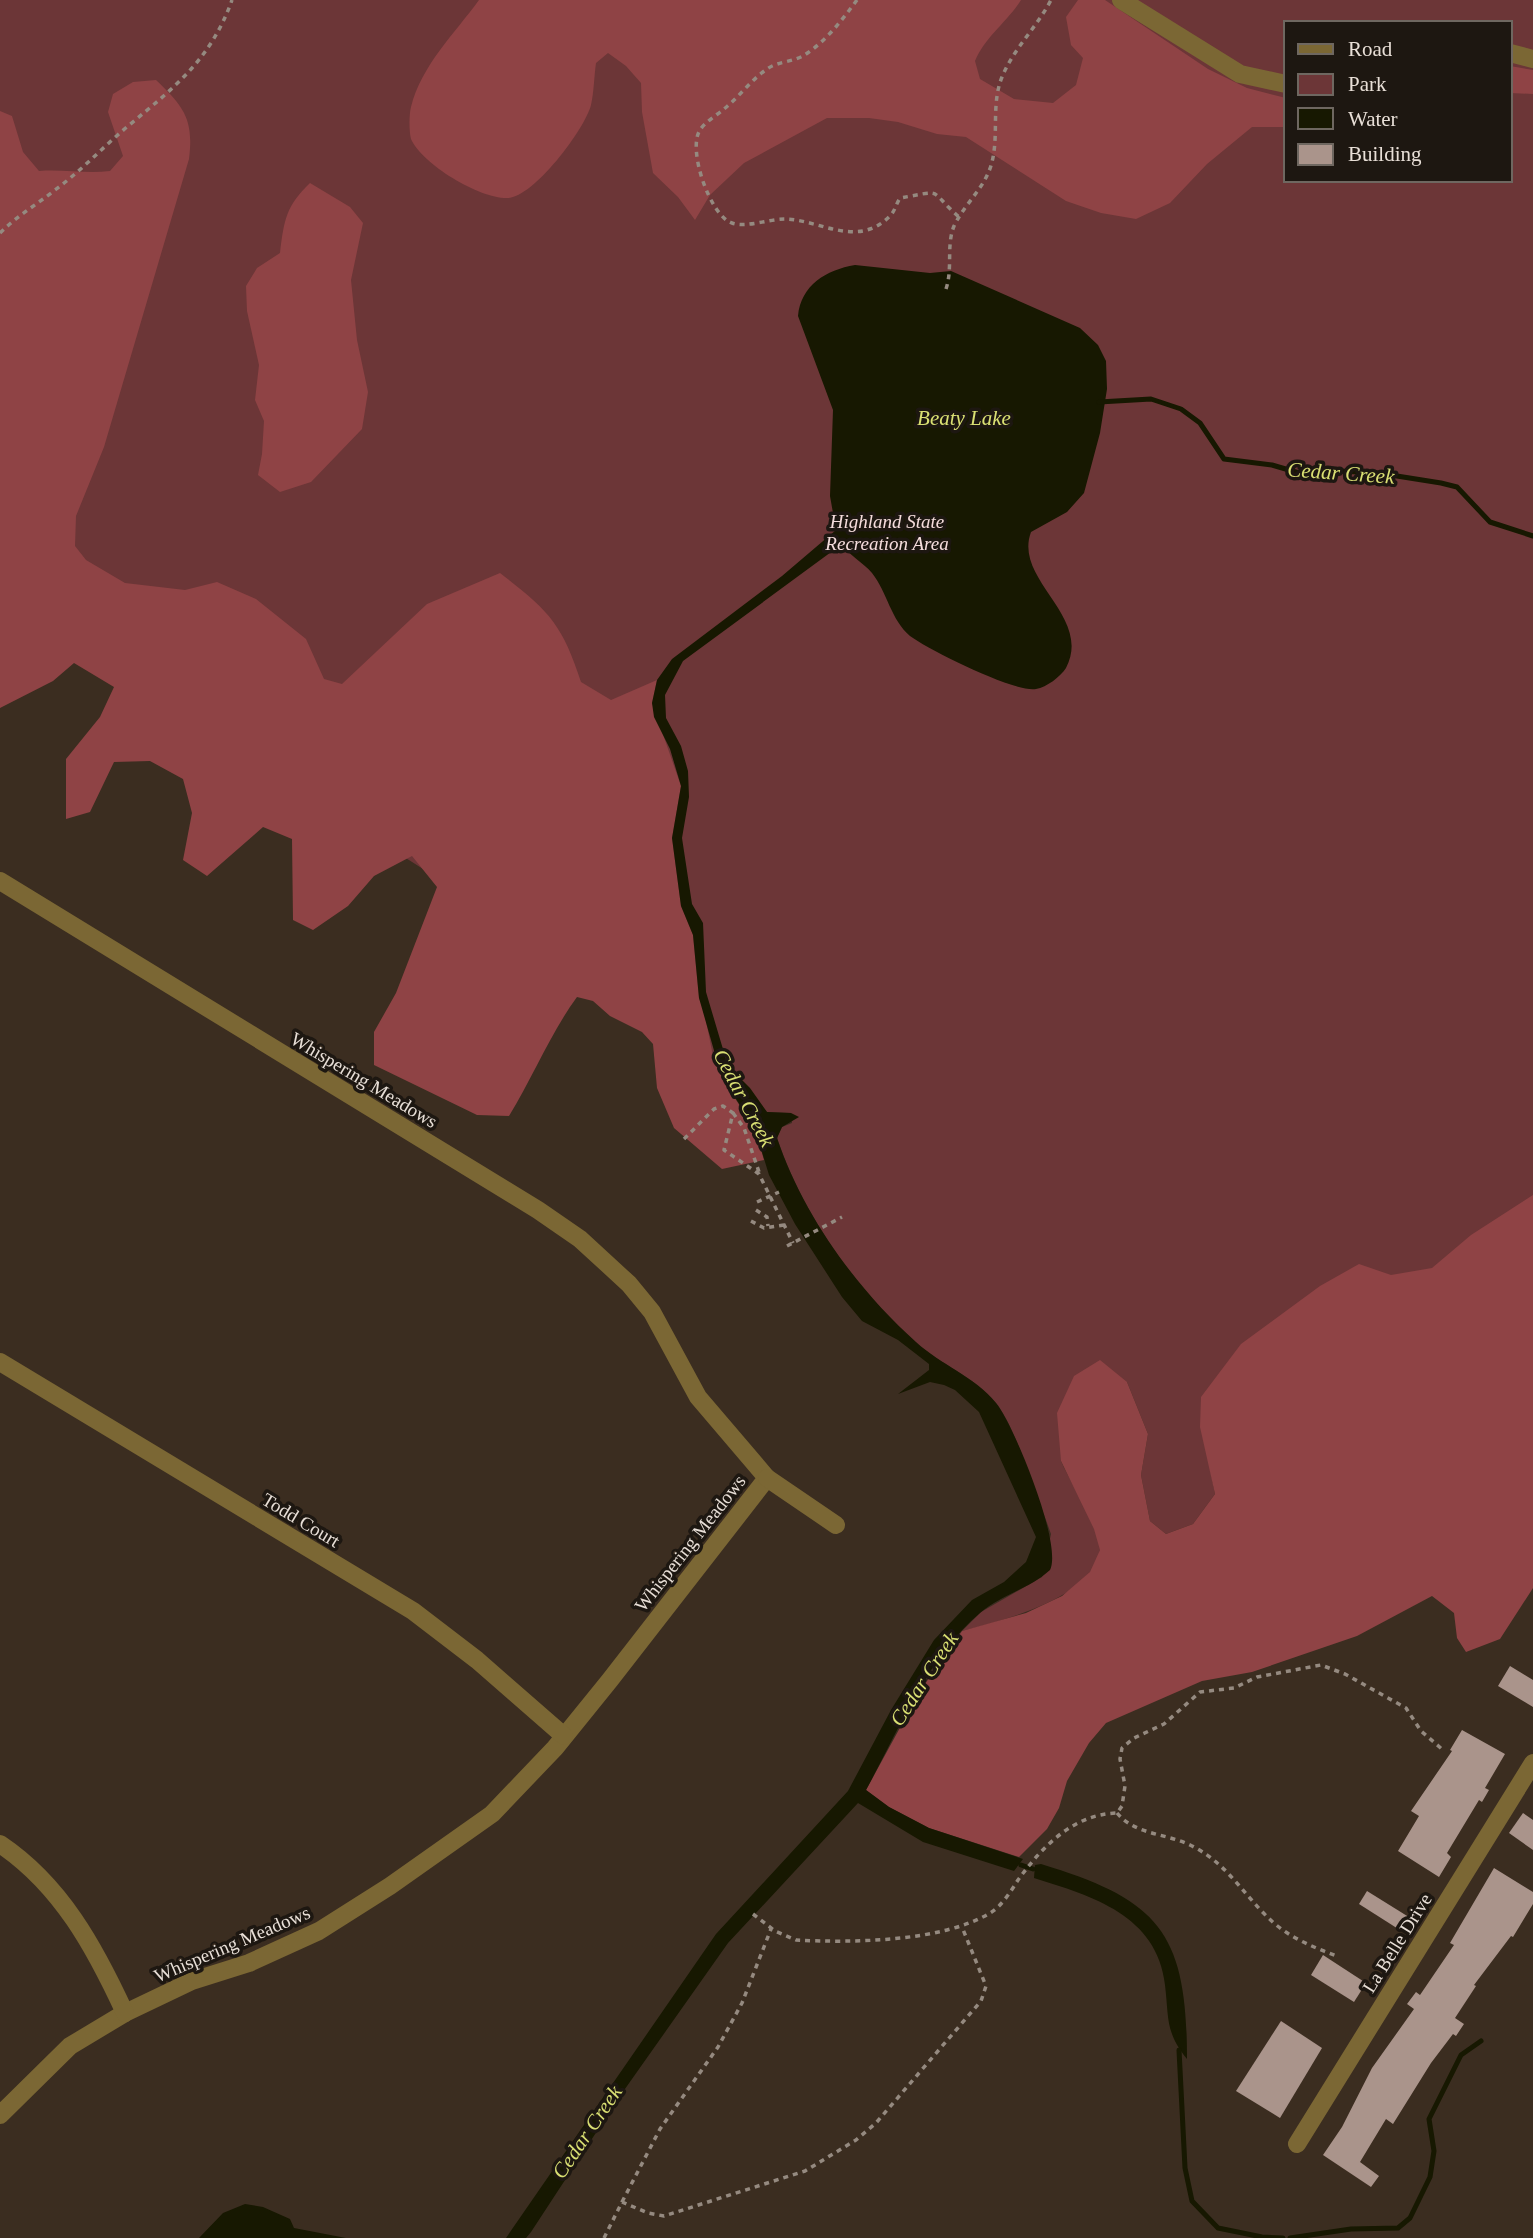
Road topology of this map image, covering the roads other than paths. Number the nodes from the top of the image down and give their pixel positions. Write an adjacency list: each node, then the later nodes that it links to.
1 (1121, 0): 4 (street)
2 (1512, 54): 3 (street)
3 (1533, 59)
4 (1284, 84)
5 (0, 881): 7 (street, Whispering Meadows)
6 (0, 1362): 9 (street, Todd Court)
7 (766, 1478): 8 (street); 9 (street, Whispering Meadows)
8 (836, 1525)
9 (564, 1736): 13 (street, Whispering Meadows)
10 (1533, 1763): 11 (street, La Belle Drive)
11 (1527, 1785): 15 (street, La Belle Drive)
12 (0, 1844): 13 (street)
13 (125, 2012): 14 (street, Whispering Meadows)
14 (0, 2115)
15 (1297, 2144)

